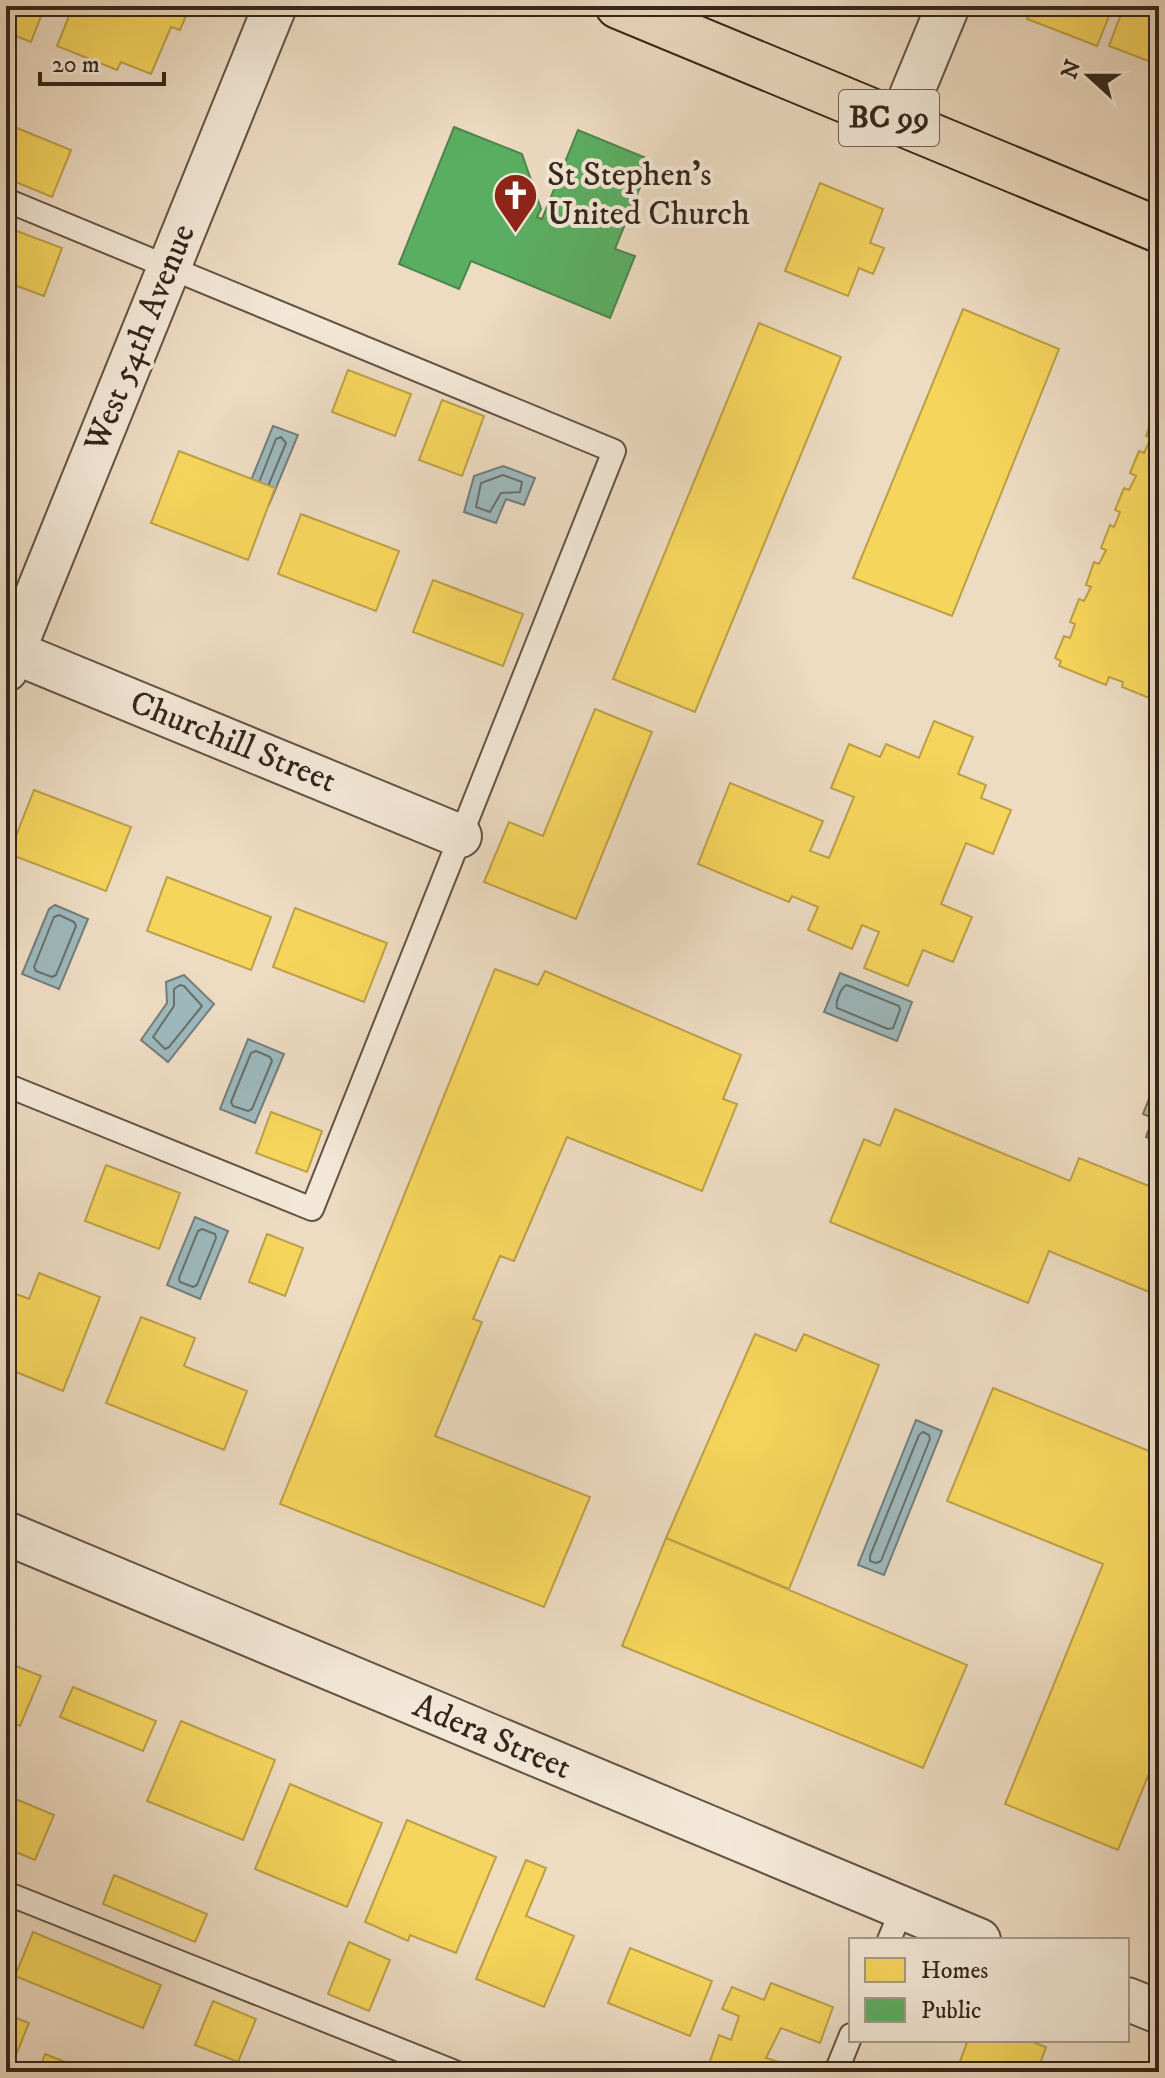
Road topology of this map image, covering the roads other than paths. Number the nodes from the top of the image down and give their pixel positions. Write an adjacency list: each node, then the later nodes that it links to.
1 (275, 6): 7 (street, West 54th Avenue)
2 (618, 6): 4 (highway, BC 99)
3 (948, 6): 4 (street)
4 (900, 122): 6 (highway, BC 99)
5 (6, 200): 7 (lane)
6 (1159, 230)
7 (169, 266): 8 (street, West 54th Avenue); 9 (lane)
8 (8, 657): 9 (street, Churchill Street)
9 (460, 836): 10 (lane)
10 (6, 1085)
11 (6, 1533): 13 (street, Adera Street)
12 (6, 1893): 18 (lane)
13 (896, 1924): 14 (street, Adera Street)
14 (969, 1938)
15 (1129, 2000): 16 (street)
16 (1159, 2012)
17 (849, 2040): 19 (lane)
18 (455, 2072)
19 (836, 2072)

